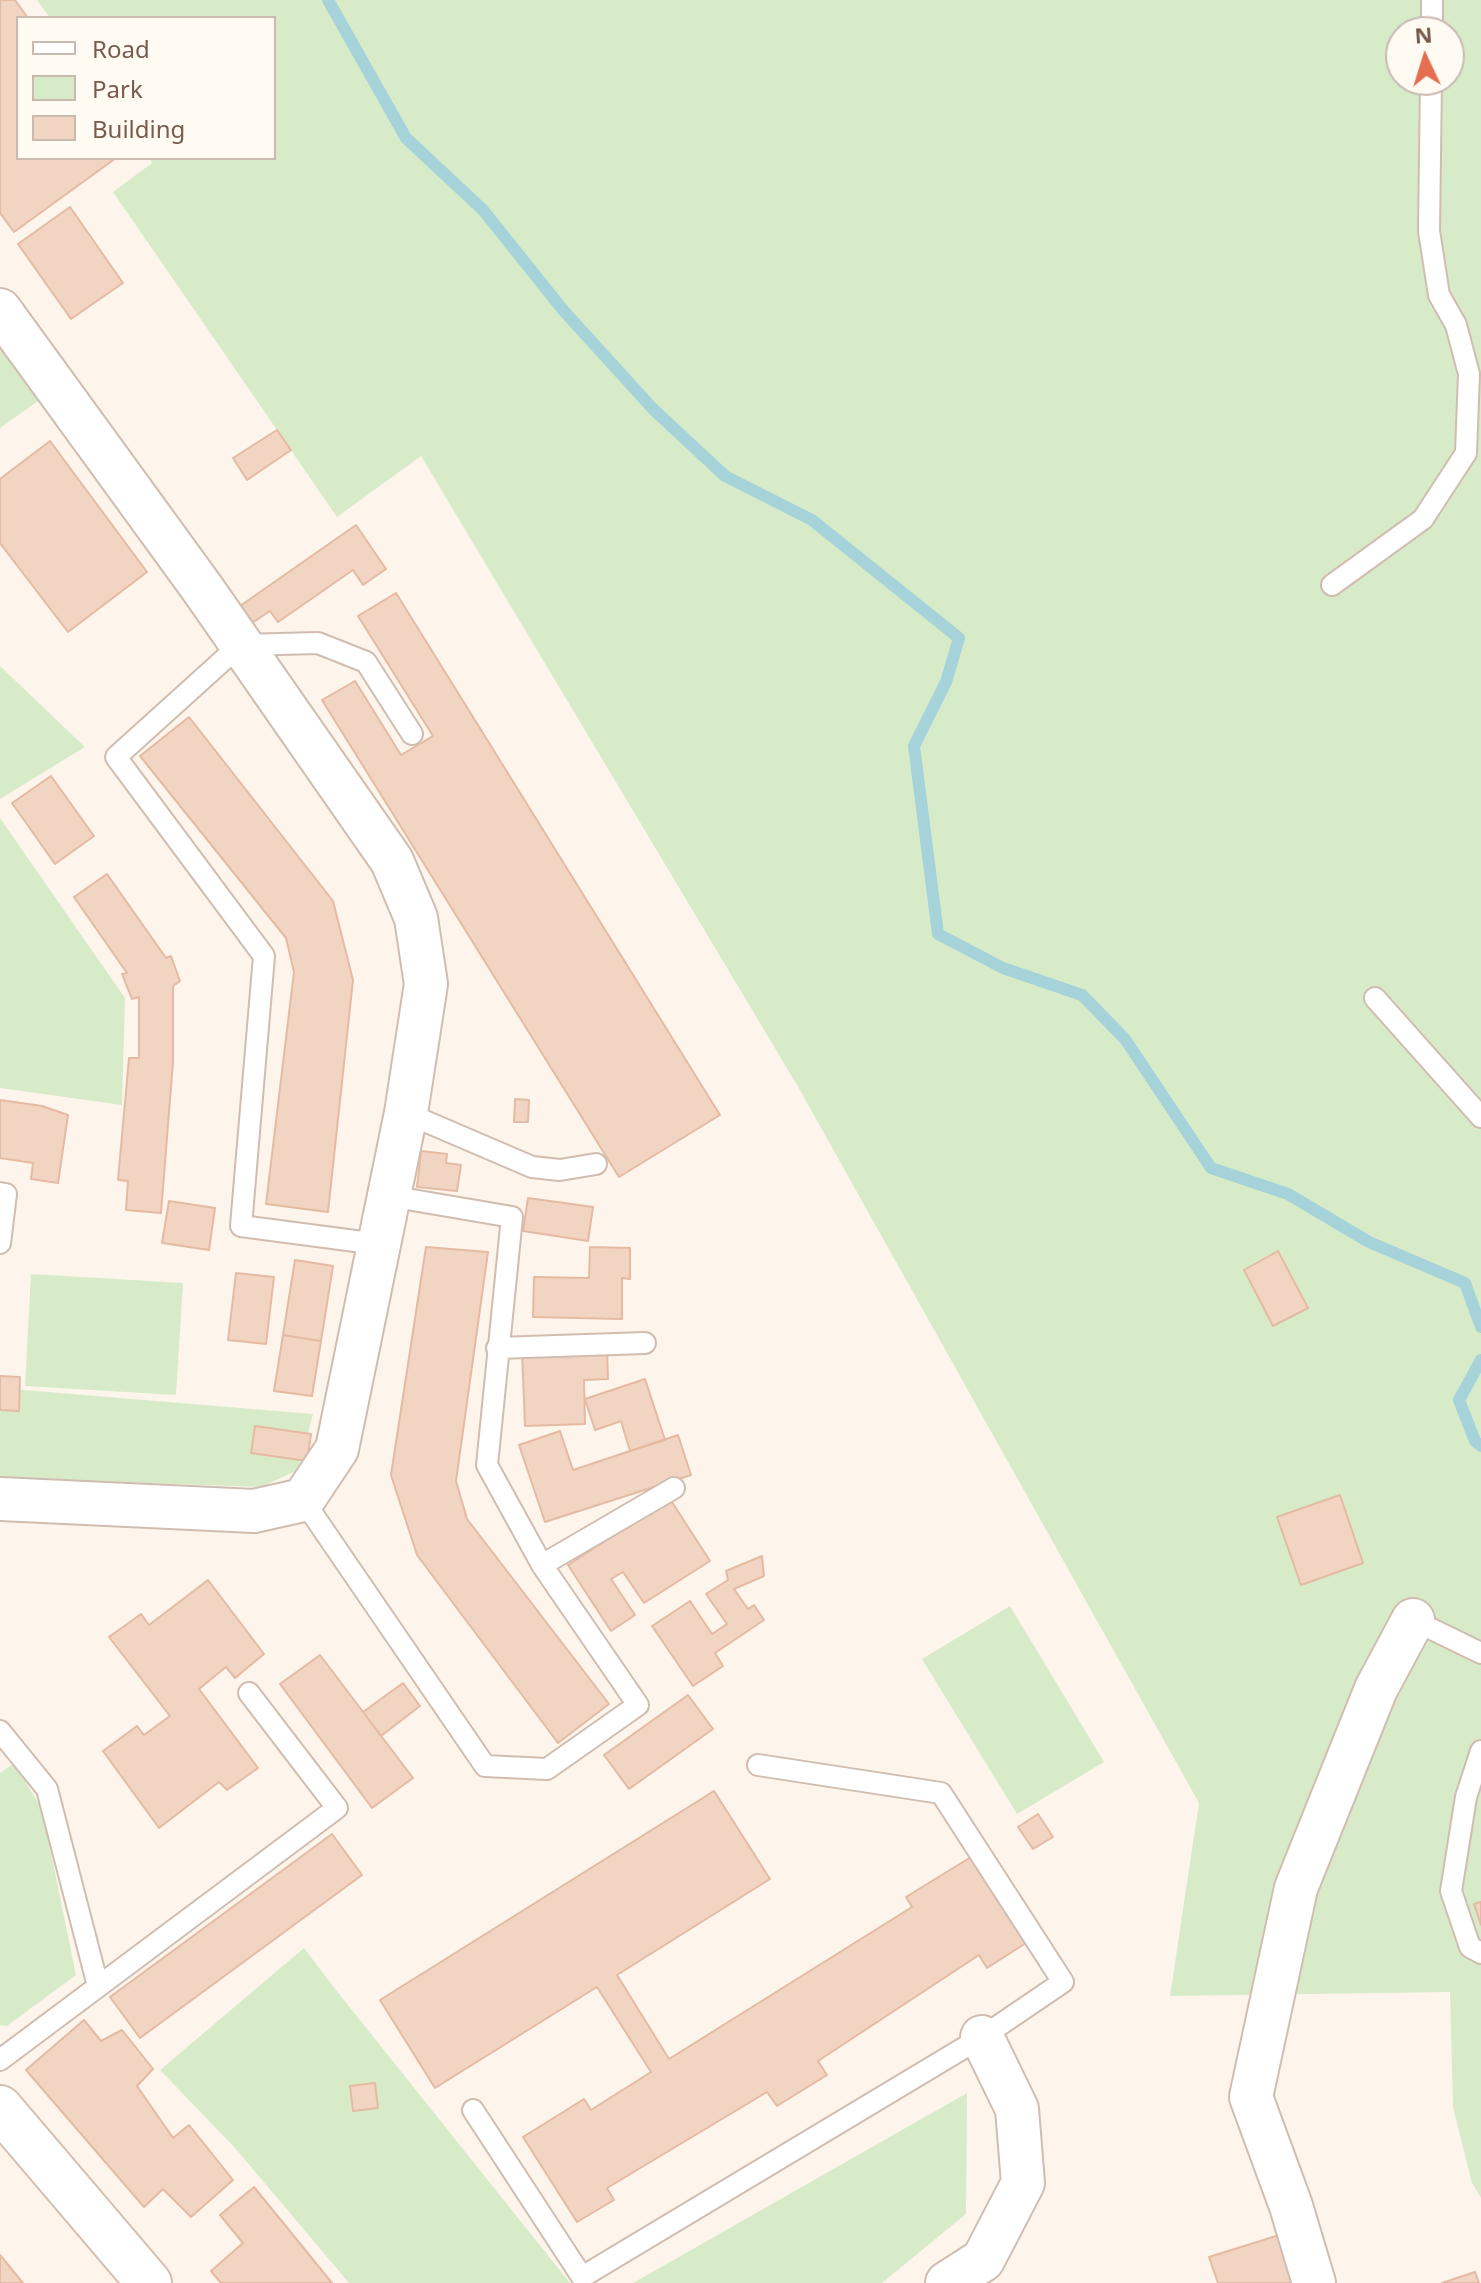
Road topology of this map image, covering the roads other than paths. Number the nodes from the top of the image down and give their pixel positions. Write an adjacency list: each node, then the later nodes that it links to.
1 (1431, 96): 3 (lane)
2 (0, 310): 4 (street)
3 (1332, 585)
4 (240, 645): 5 (lane); 7 (street); 13 (lane)
5 (412, 734)
6 (1375, 998): 8 (lane)
7 (406, 1113): 9 (lane); 11 (street)
8 (1481, 1117)
9 (596, 1164)
10 (0, 1193): 12 (lane)
11 (389, 1196): 13 (street); 15 (lane)
12 (0, 1243)
13 (378, 1244): 18 (street)
14 (645, 1343): 15 (lane)
15 (497, 1348): 19 (lane)
16 (674, 1488): 19 (lane)
17 (0, 1499): 18 (street)
18 (303, 1500): 19 (lane)
19 (542, 1565)
20 (1413, 1620): 21 (lane); 34 (street)
21 (1481, 1653)
22 (249, 1693): 27 (lane)
23 (0, 1731): 27 (lane)
24 (1481, 1751): 26 (lane)
25 (758, 1765): 28 (lane)
26 (1481, 1953)
27 (98, 1986): 29 (lane)
28 (982, 2037): 31 (lane); 33 (street)
29 (0, 2060)
30 (0, 2108): 32 (main road)
31 (473, 2110)
32 (149, 2283)
33 (947, 2283)
34 (1314, 2283)

